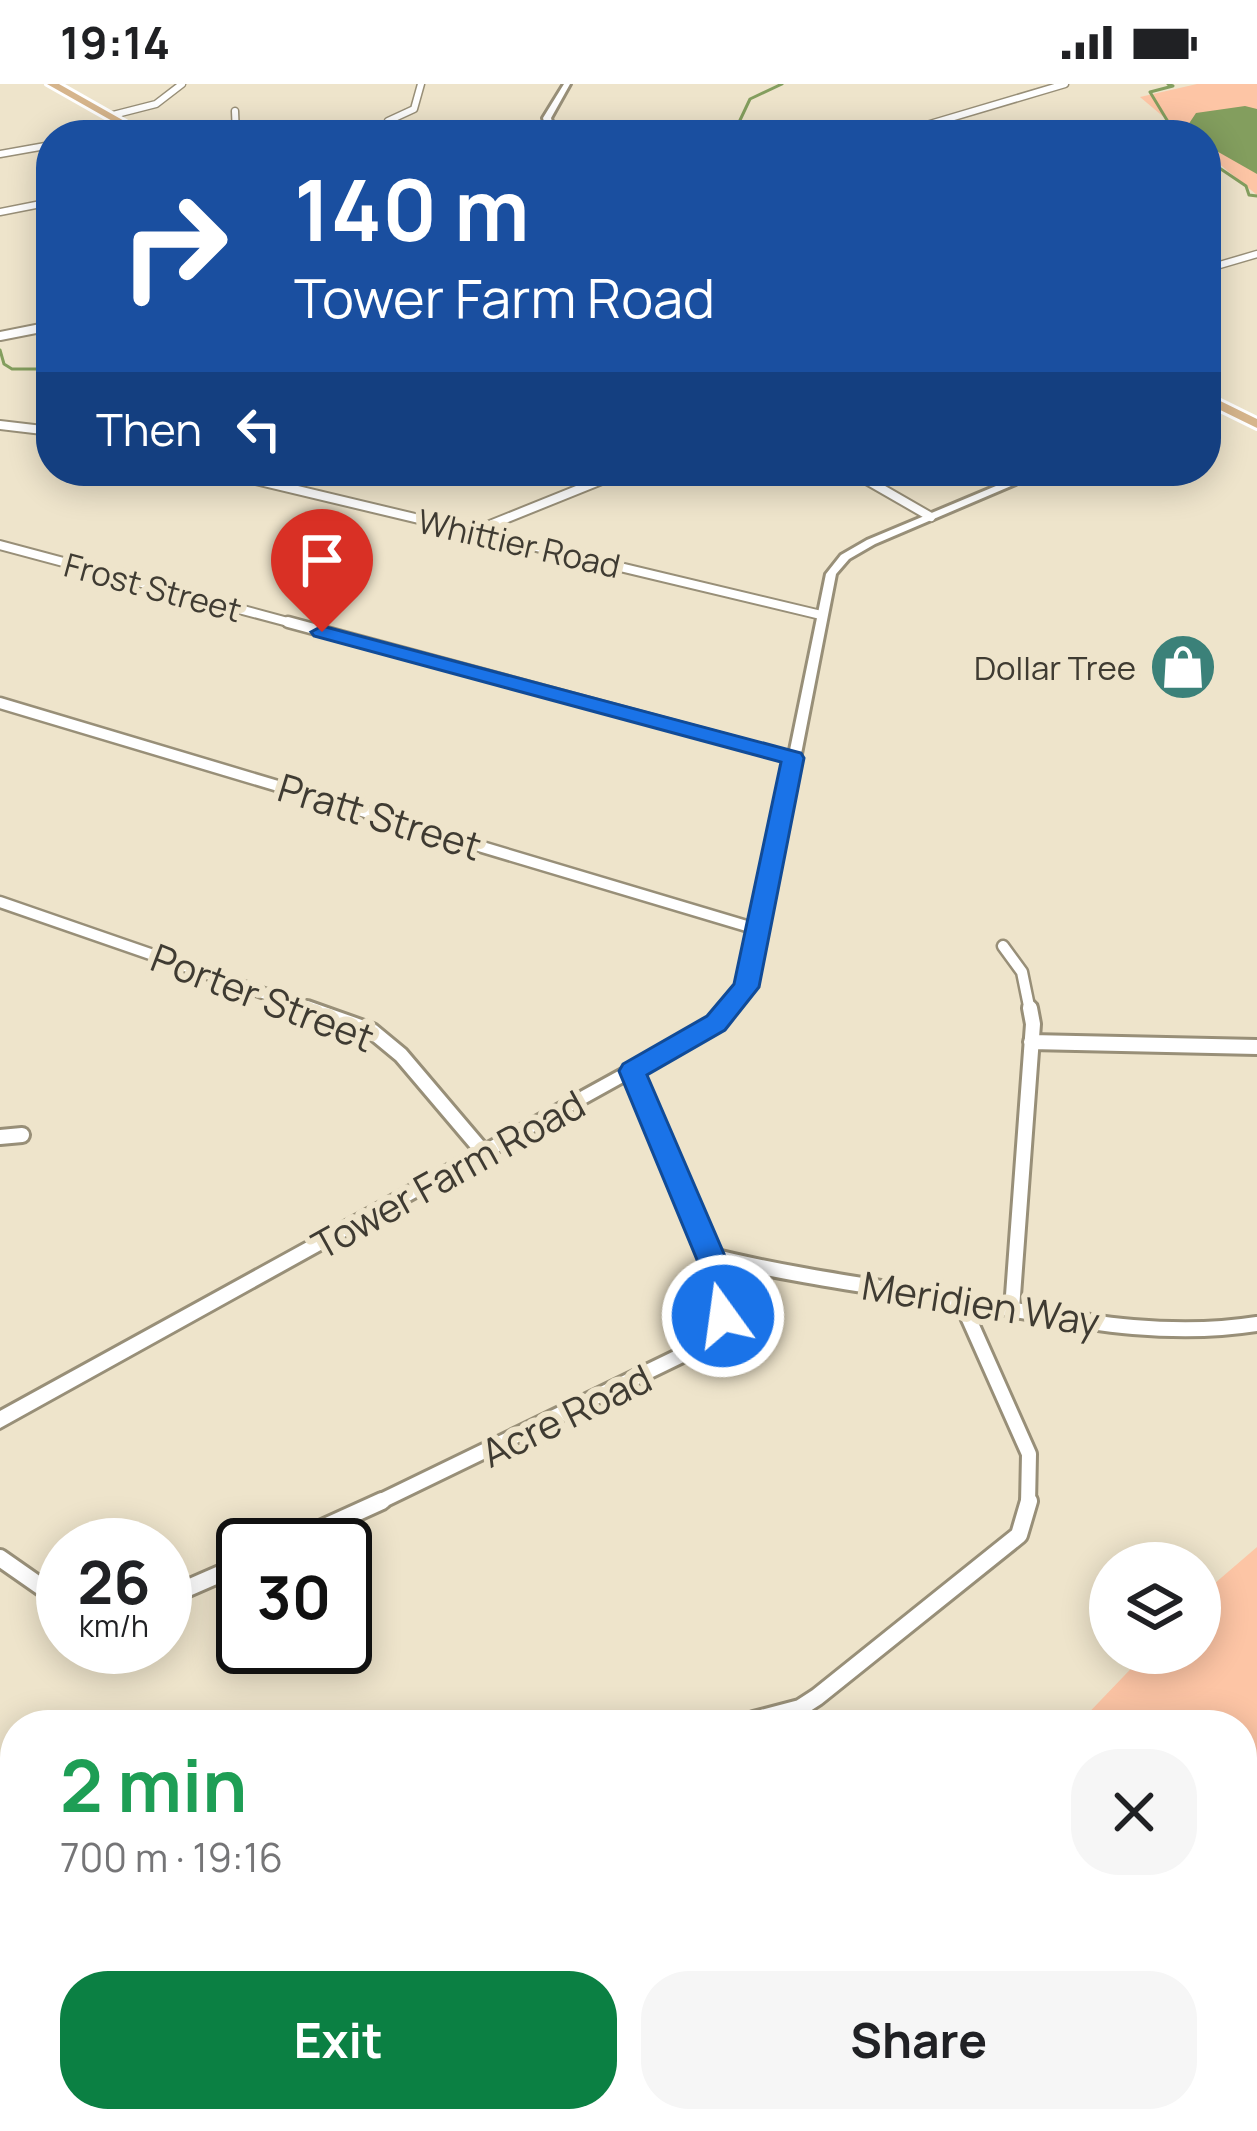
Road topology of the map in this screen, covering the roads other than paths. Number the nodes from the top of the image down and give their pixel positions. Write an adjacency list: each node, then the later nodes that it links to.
1 (52, 84): 7 (main road)
2 (182, 84): 7 (street)
3 (421, 84): 10 (street)
4 (567, 84): 11 (street)
5 (1065, 84): 12 (street)
6 (235, 111): 9 (street)
7 (109, 116): 8 (main road)
8 (116, 120)
9 (235, 120)
10 (390, 120)
11 (548, 120)
12 (944, 120)
13 (36, 148): 14 (street)
14 (0, 154)
15 (36, 205): 16 (street)
16 (0, 212)
17 (1257, 254): 18 (street)
18 (1221, 265)
19 (36, 329): 20 (street)
20 (0, 336)
21 (1221, 405): 22 (main road)
22 (1256, 422)
23 (0, 425): 24 (street)
24 (36, 429)
25 (281, 486): 30 (street, Whittier Road)
26 (587, 486): 30 (street)
27 (877, 486): 29 (street)
28 (1005, 486): 29 (street, Tower Farm Road)
29 (931, 517): 32 (street, Tower Farm Road)
30 (472, 532): 32 (street, Whittier Road)
31 (0, 545): 34 (street, Frost Street)
32 (820, 615): 34 (street, Tower Farm Road)
33 (0, 703): 36 (street, Pratt Street)
34 (793, 758): 36 (street, Tower Farm Road)
35 (0, 902): 43 (street, Porter Street)
36 (760, 930): 40 (street, Tower Farm Road)
37 (1003, 946): 38 (street)
38 (1030, 1042): 39 (street); 46 (street)
39 (1257, 1047)
40 (632, 1071): 43 (street, Tower Farm Road); 44 (street, Acre Road)
41 (22, 1135): 42 (street)
42 (0, 1137)
43 (485, 1154): 48 (street, Tower Farm Road)
44 (708, 1255): 45 (street, Meridien Way); 49 (street, Acre Road)
45 (961, 1301): 46 (street, Meridien Way); 52 (street)
46 (1012, 1310): 47 (street, Meridien Way)
47 (1257, 1324)
48 (0, 1420)
49 (343, 1518)
50 (0, 1558): 51 (street)
51 (36, 1583)
52 (792, 1710)

